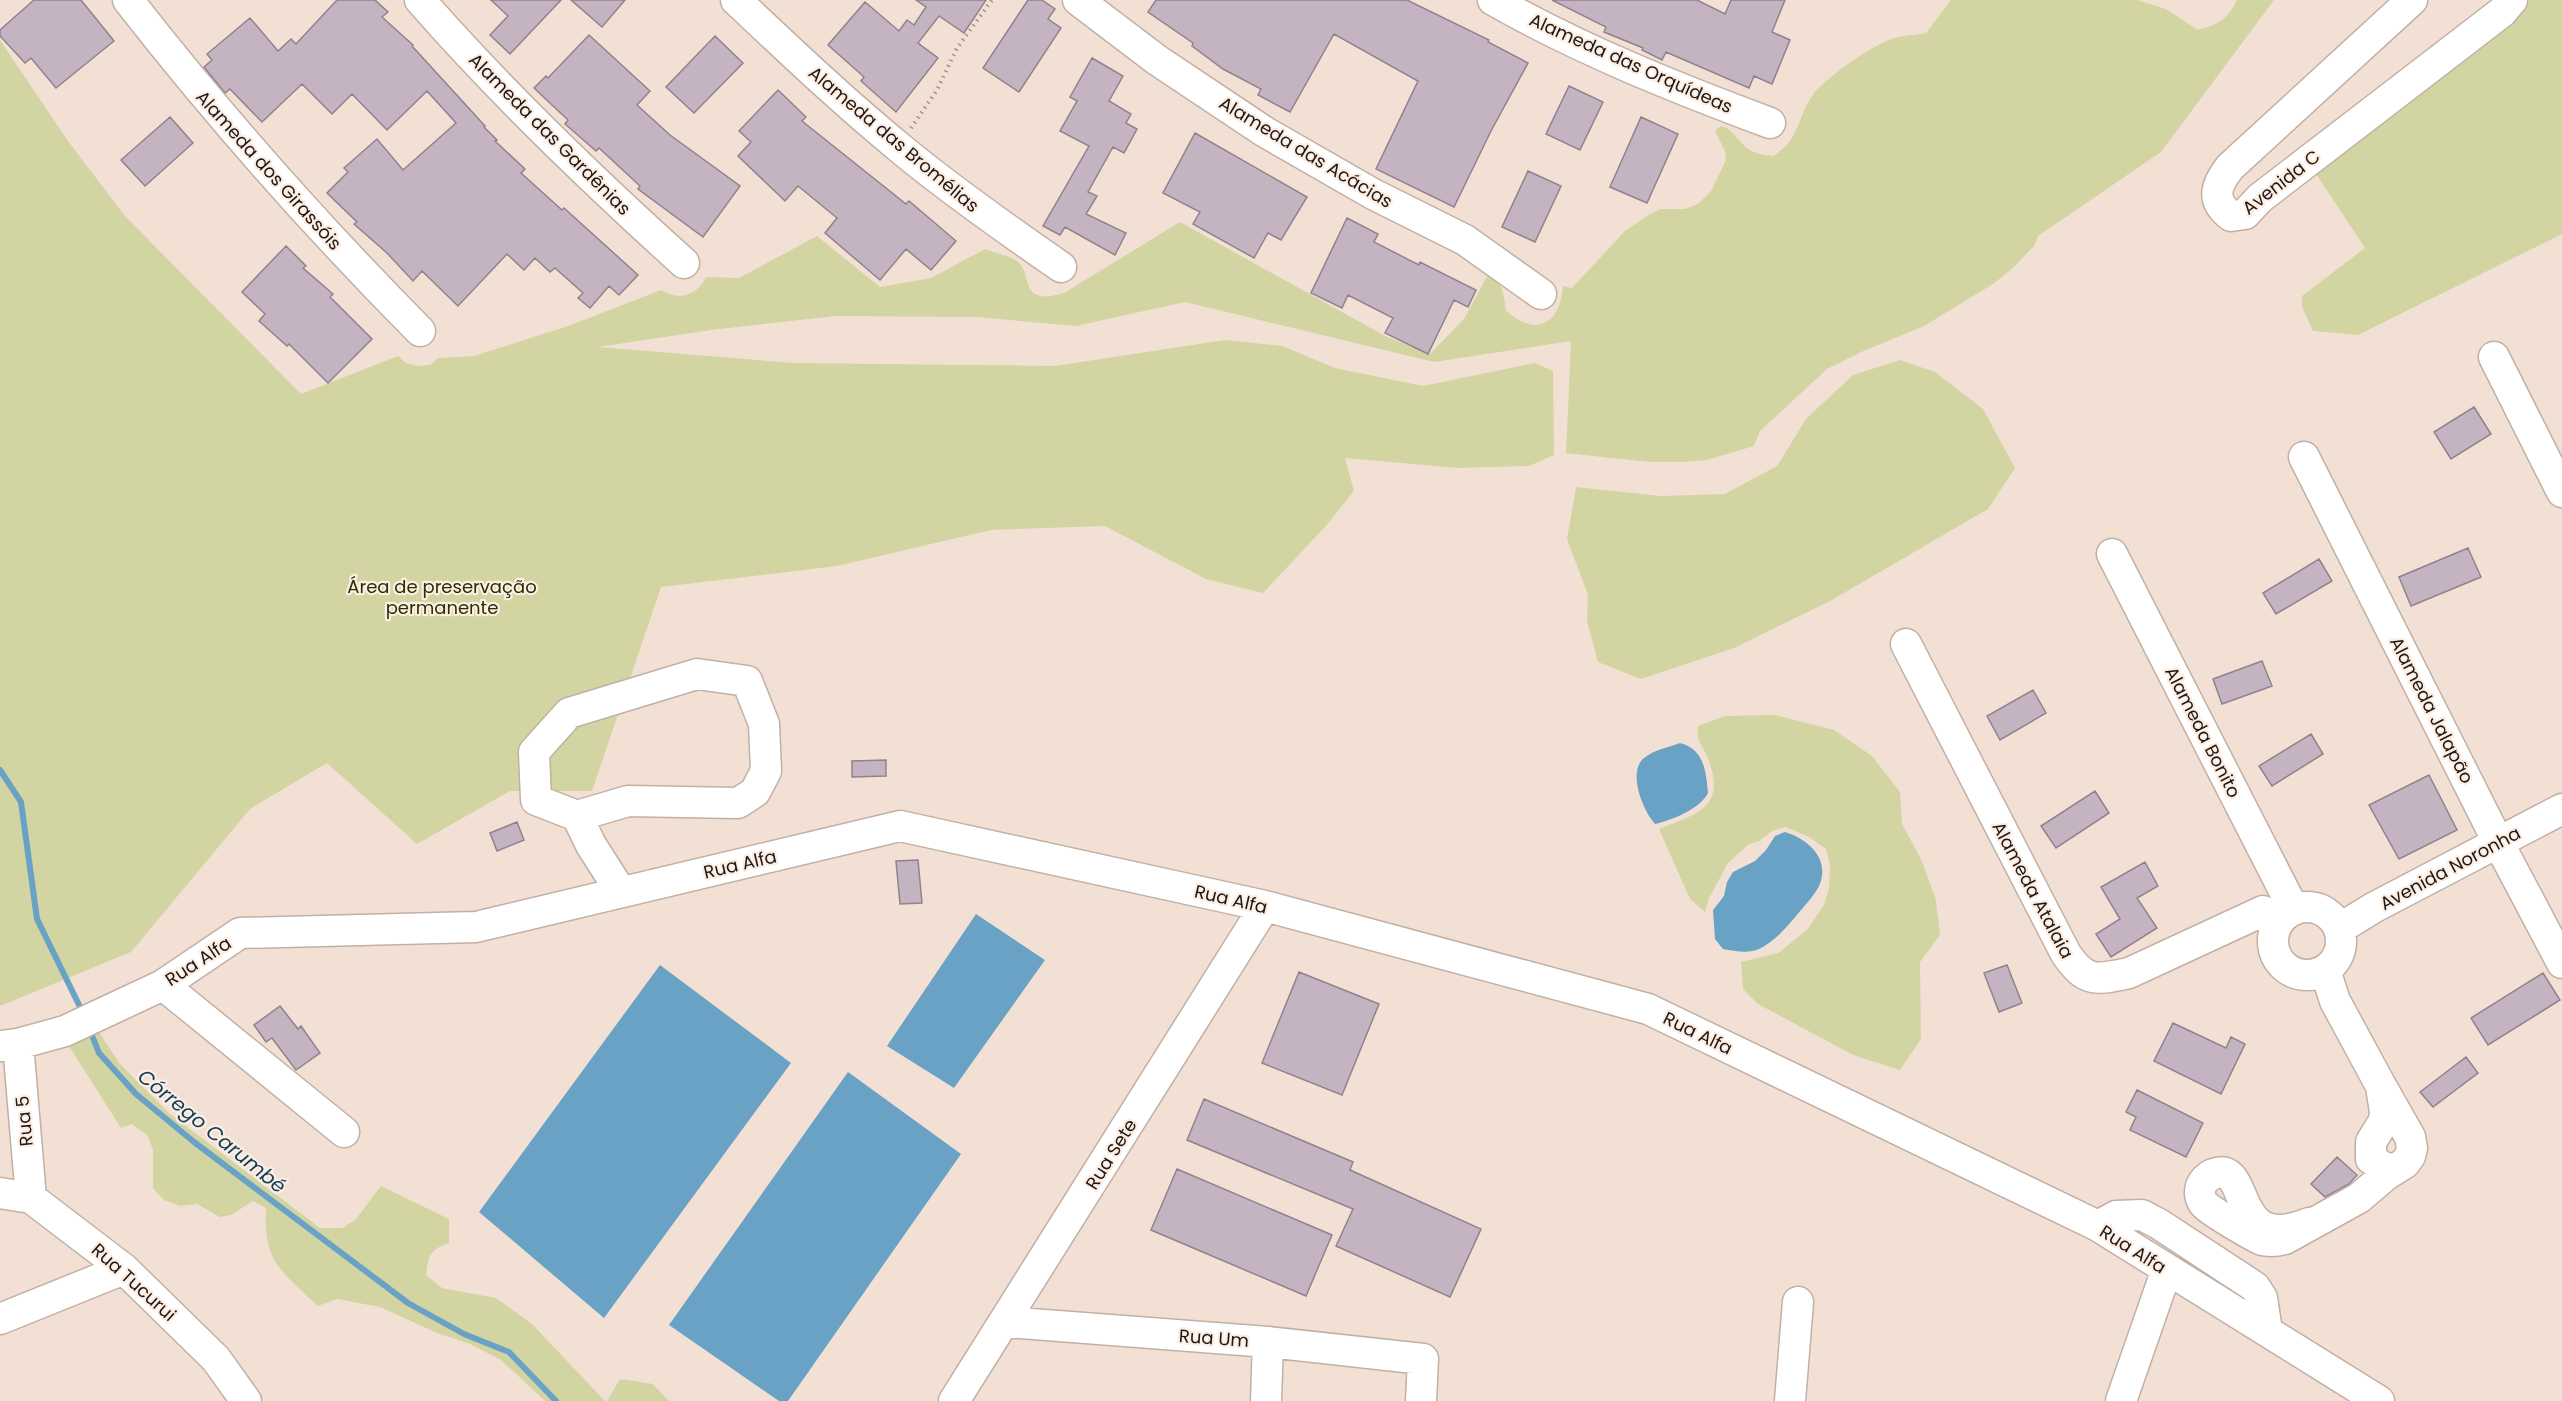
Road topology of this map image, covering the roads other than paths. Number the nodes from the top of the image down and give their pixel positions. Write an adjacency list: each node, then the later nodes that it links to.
1 (128, 0): 12 (street, Alameda dos Girassóis)
2 (420, 0): 9 (street, Alameda das Gardênias)
3 (736, 0): 10 (street, Alameda das Bromélias)
4 (1078, 0): 11 (street, Alameda das Acácias)
5 (1493, 0): 8 (street, Alameda das Orquídeas)
6 (2412, 0): 7 (street, Avenida C)
7 (2512, 0)
8 (1770, 123)
9 (684, 263)
10 (1061, 267)
11 (1541, 294)
12 (420, 331)
13 (2494, 357): 15 (street)
14 (2304, 457): 20 (street, Alameda Jalapão)
15 (2562, 492)
16 (2112, 554): 23 (street, Alameda Bonito)
17 (1906, 644): 23 (street, Alameda Atalaia)
18 (2562, 809): 20 (street, Avenida Noronha)
19 (577, 816): 19 (street); 21 (street)
20 (2498, 842): 24 (street, Avenida Noronha); 25 (street, Alameda Jalapão)
21 (621, 892): 22 (street, Rua Alfa); 27 (street, Rua Alfa)
22 (1265, 906): 33 (street, Rua Alfa); 38 (street, Rua Sete)
23 (2287, 915): 24 (street); 26 (street)
24 (2339, 929): 26 (street)
25 (2562, 963)
26 (2325, 970): 32 (street)
27 (163, 985): 28 (street, Rua Alfa); 29 (street)
28 (9, 1045): 31 (street, Rua 5)
29 (344, 1132)
30 (0, 1193): 31 (street, Rua Tucurui)
31 (31, 1198): 34 (street, Rua Tucurui)
32 (2309, 1223)
33 (2098, 1226): 35 (street, Rua Alfa); 39 (street)
34 (124, 1269): 37 (street); 41 (street, Rua Tucurui)
35 (2167, 1269): 39 (street, Rua Alfa); 46 (street)
36 (1798, 1302): 45 (street)
37 (0, 1319)
38 (1006, 1322): 40 (street, Rua Um); 42 (street, Rua Sete)
39 (2266, 1331): 47 (street, Rua Alfa)
40 (1268, 1342): 43 (street); 44 (street, Rua Um)
41 (246, 1401)
42 (954, 1401)
43 (1266, 1401)
44 (1422, 1401)
45 (1790, 1401)
46 (2121, 1401)
47 (2379, 1401)

